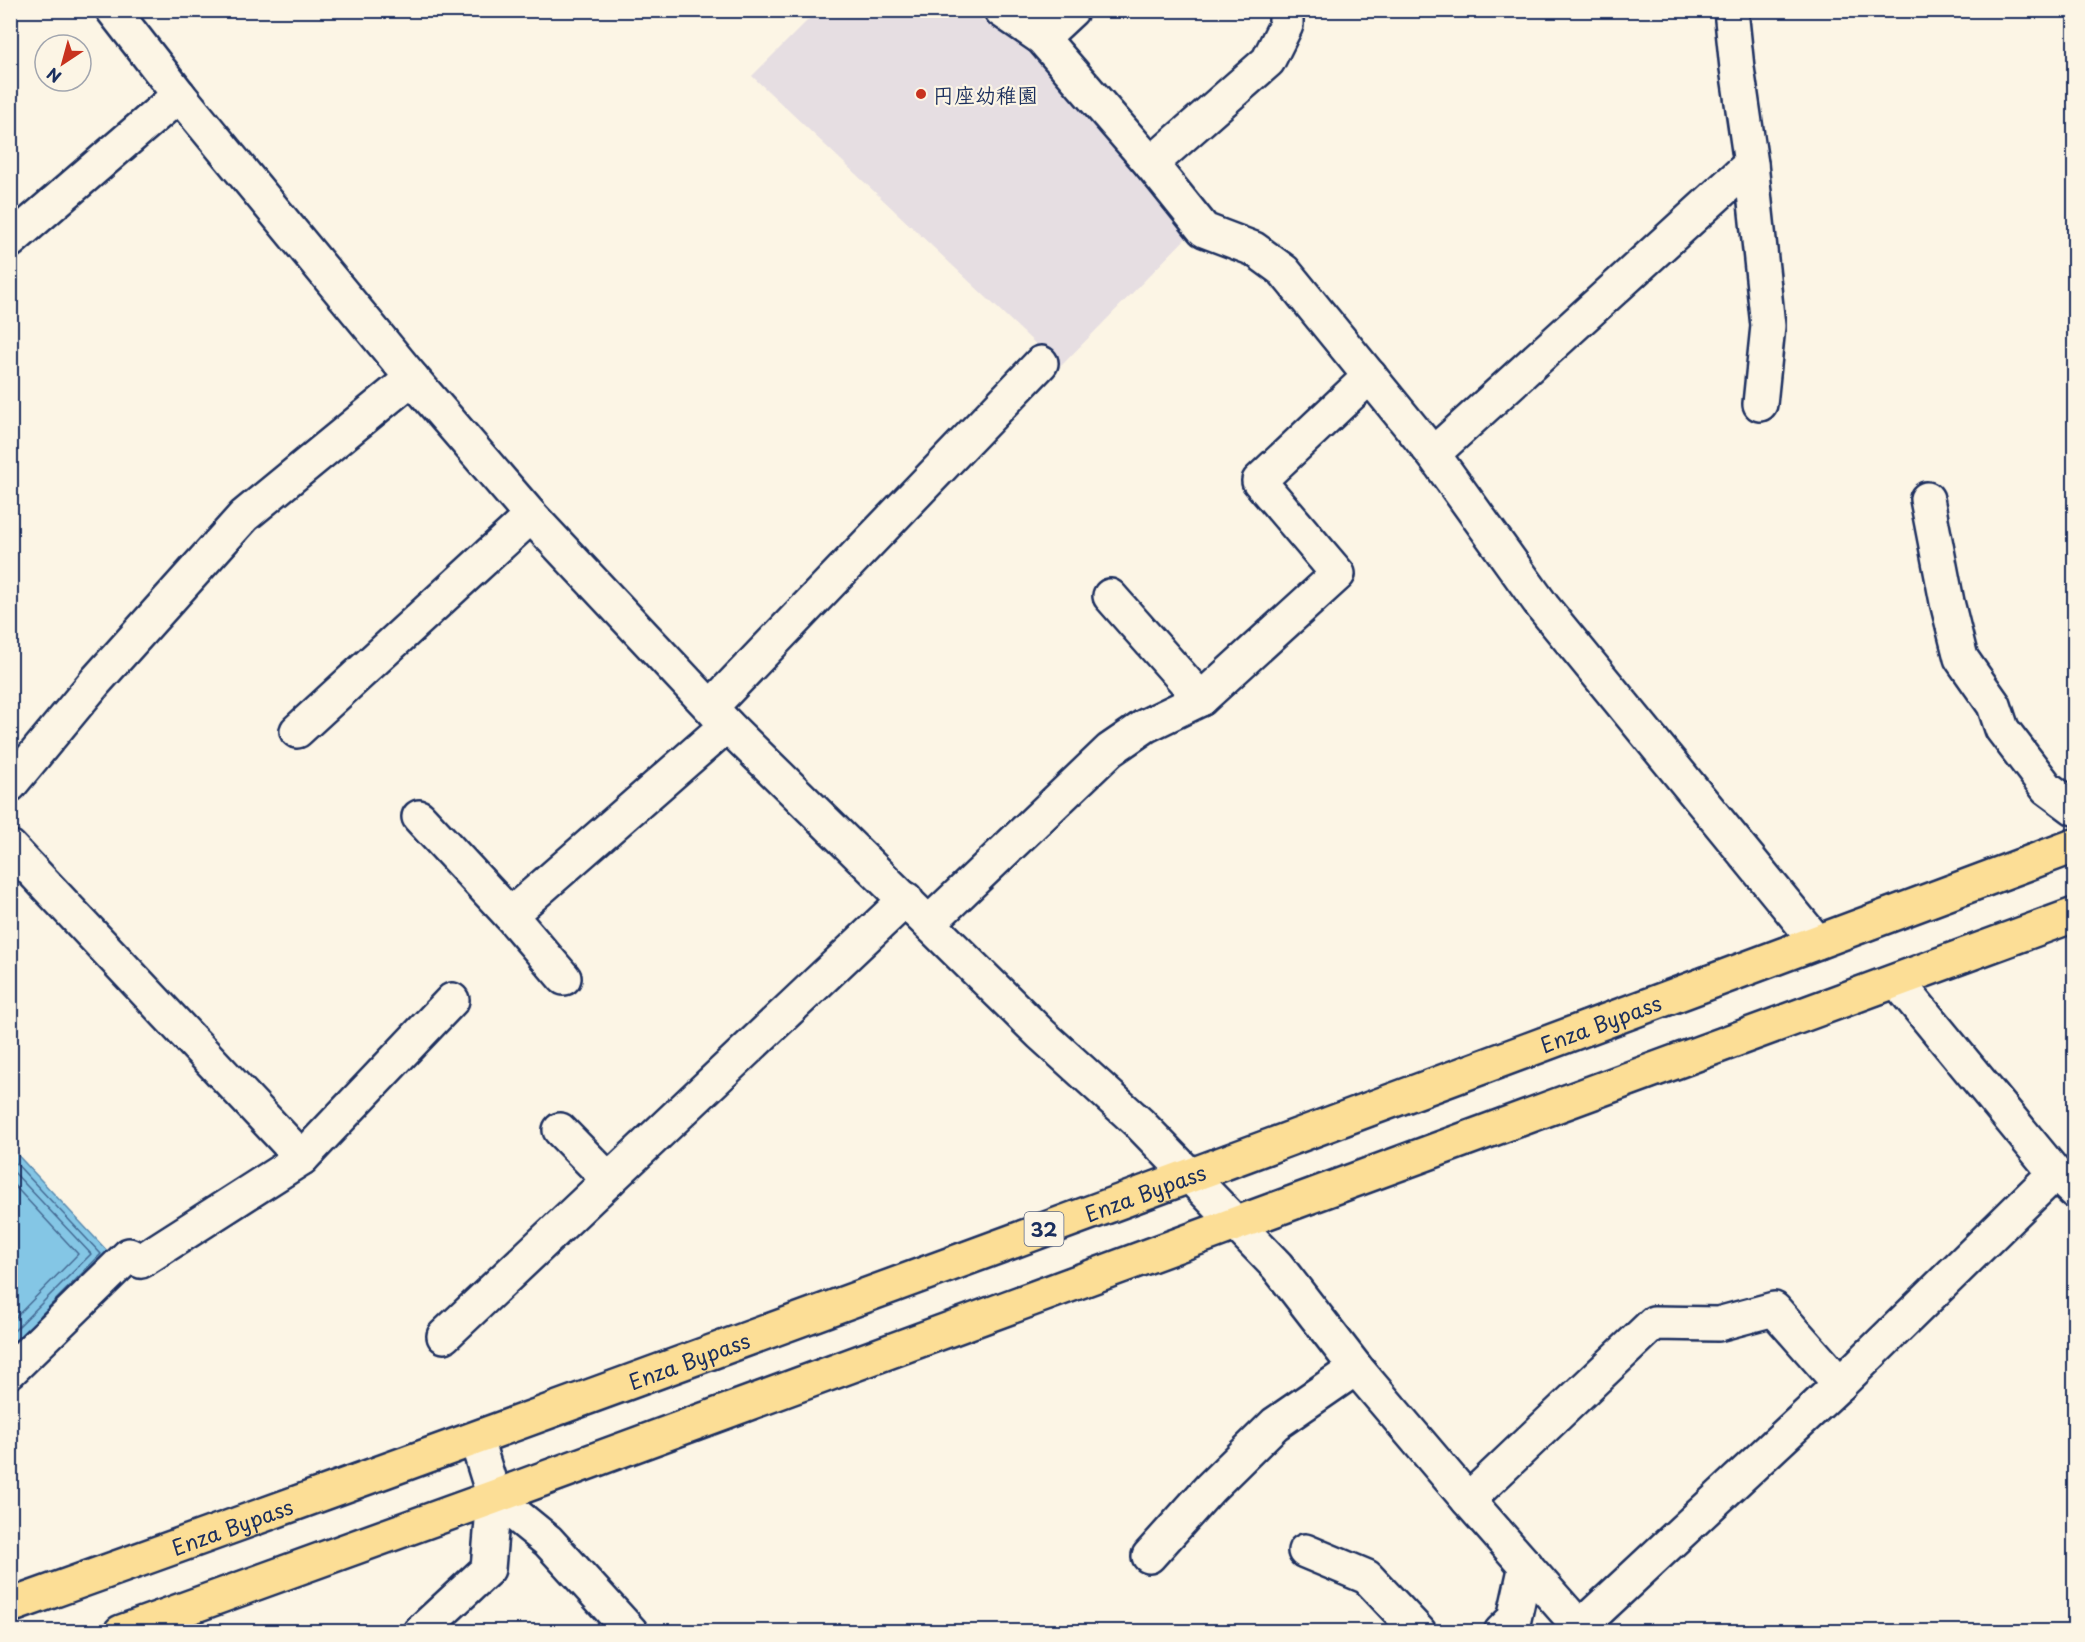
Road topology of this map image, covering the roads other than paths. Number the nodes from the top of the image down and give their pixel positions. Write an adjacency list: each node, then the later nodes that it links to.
1 (113, 10): 7 (street)
2 (1001, 10): 6 (street)
3 (1072, 10): 6 (street)
4 (1286, 10): 8 (street)
5 (1731, 10): 9 (street)
6 (1042, 38): 8 (street)
7 (179, 95): 10 (street); 13 (street)
8 (1151, 164): 12 (street)
9 (1752, 165): 14 (street); 15 (street)
10 (10, 241)
11 (1041, 363): 20 (street)
12 (1370, 376): 15 (street); 19 (street)
13 (411, 378): 17 (street); 22 (street)
14 (1760, 404)
15 (1433, 454): 31 (street)
16 (1927, 499): 23 (street)
17 (531, 516): 20 (street); 21 (street)
18 (1110, 596): 19 (street)
19 (1201, 699): 30 (street)
20 (719, 716): 27 (street); 28 (street)
21 (297, 731)
22 (10, 785)
23 (2074, 808)
24 (419, 817): 28 (street)
25 (2074, 846): 31 (highway, Enza Bypass / 32)
26 (10, 847): 36 (street)
27 (906, 899): 30 (street); 38 (street)
28 (510, 915): 32 (street)
29 (2074, 915): 33 (highway)
30 (929, 923): 37 (street)
31 (1817, 942): 37 (highway, Enza Bypass / 32)
32 (564, 978)
33 (1897, 981): 39 (street); 40 (highway)
34 (452, 1000): 36 (street)
35 (560, 1130): 38 (street)
36 (302, 1158): 43 (street)
37 (1189, 1176): 40 (street); 45 (highway, Enza Bypass / 32)
38 (609, 1180): 41 (street)
39 (2065, 1182): 44 (street)
40 (1237, 1224): 42 (street); 46 (highway)
41 (444, 1336)
42 (1356, 1368): 47 (street); 49 (street)
43 (10, 1371)
44 (1840, 1384): 47 (street); 52 (street)
45 (476, 1439): 46 (street); 51 (highway, Enza Bypass / 32)
46 (494, 1497): 53 (highway); 54 (street); 55 (street)
47 (1468, 1500): 50 (street)
48 (1305, 1551): 56 (street)
49 (1149, 1556)
50 (1526, 1565): 52 (street); 57 (street)
51 (10, 1606)
52 (1582, 1629)
53 (121, 1632)
54 (420, 1632)
55 (632, 1632)
56 (1419, 1632)
57 (1501, 1632)

